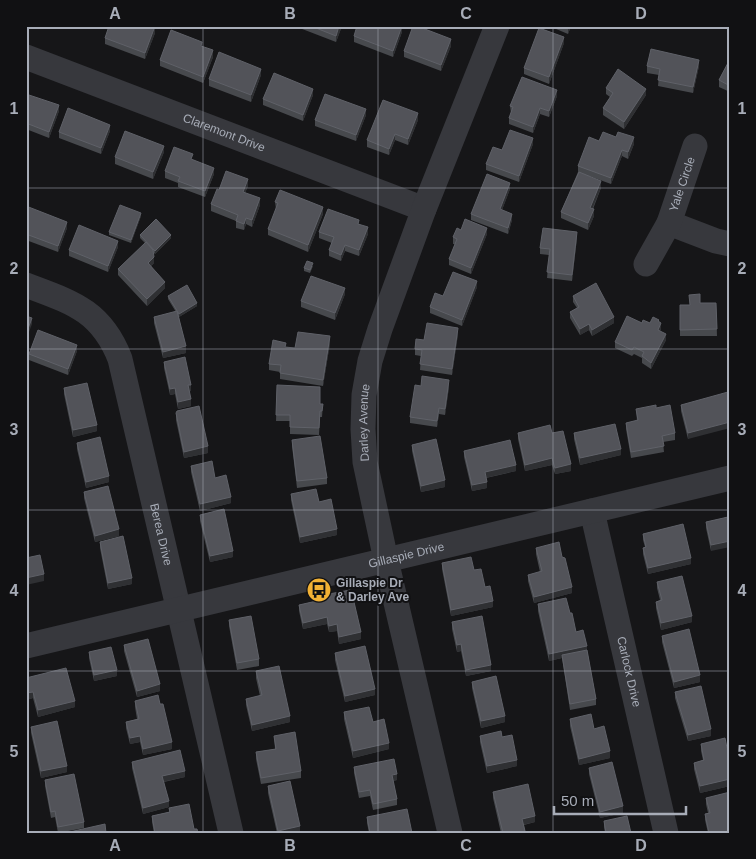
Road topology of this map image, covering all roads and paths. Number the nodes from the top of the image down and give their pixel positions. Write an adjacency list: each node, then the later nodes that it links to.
1 (497, 26): 4 (street, Darley Avenue)
2 (26, 57): 4 (street, Claremont Drive)
3 (695, 146): 5 (street, Yale Circle)
4 (424, 209): 11 (street, Darley Avenue)
5 (669, 223): 6 (street, Yale Circle); 7 (street, Yale Circle)
6 (730, 244)
7 (646, 264)
8 (26, 285): 12 (street, Berea Drive)
9 (730, 478): 10 (street, Gillaspie Drive)
10 (592, 511): 11 (street, Gillaspie Drive); 16 (street, Carlock Drive)
11 (386, 560): 12 (street, Gillaspie Drive); 15 (street, Darley Avenue)
12 (177, 611): 13 (street, Gillaspie Drive); 14 (street, Berea Drive)
13 (26, 646)
14 (230, 833)
15 (450, 833)
16 (666, 833)

